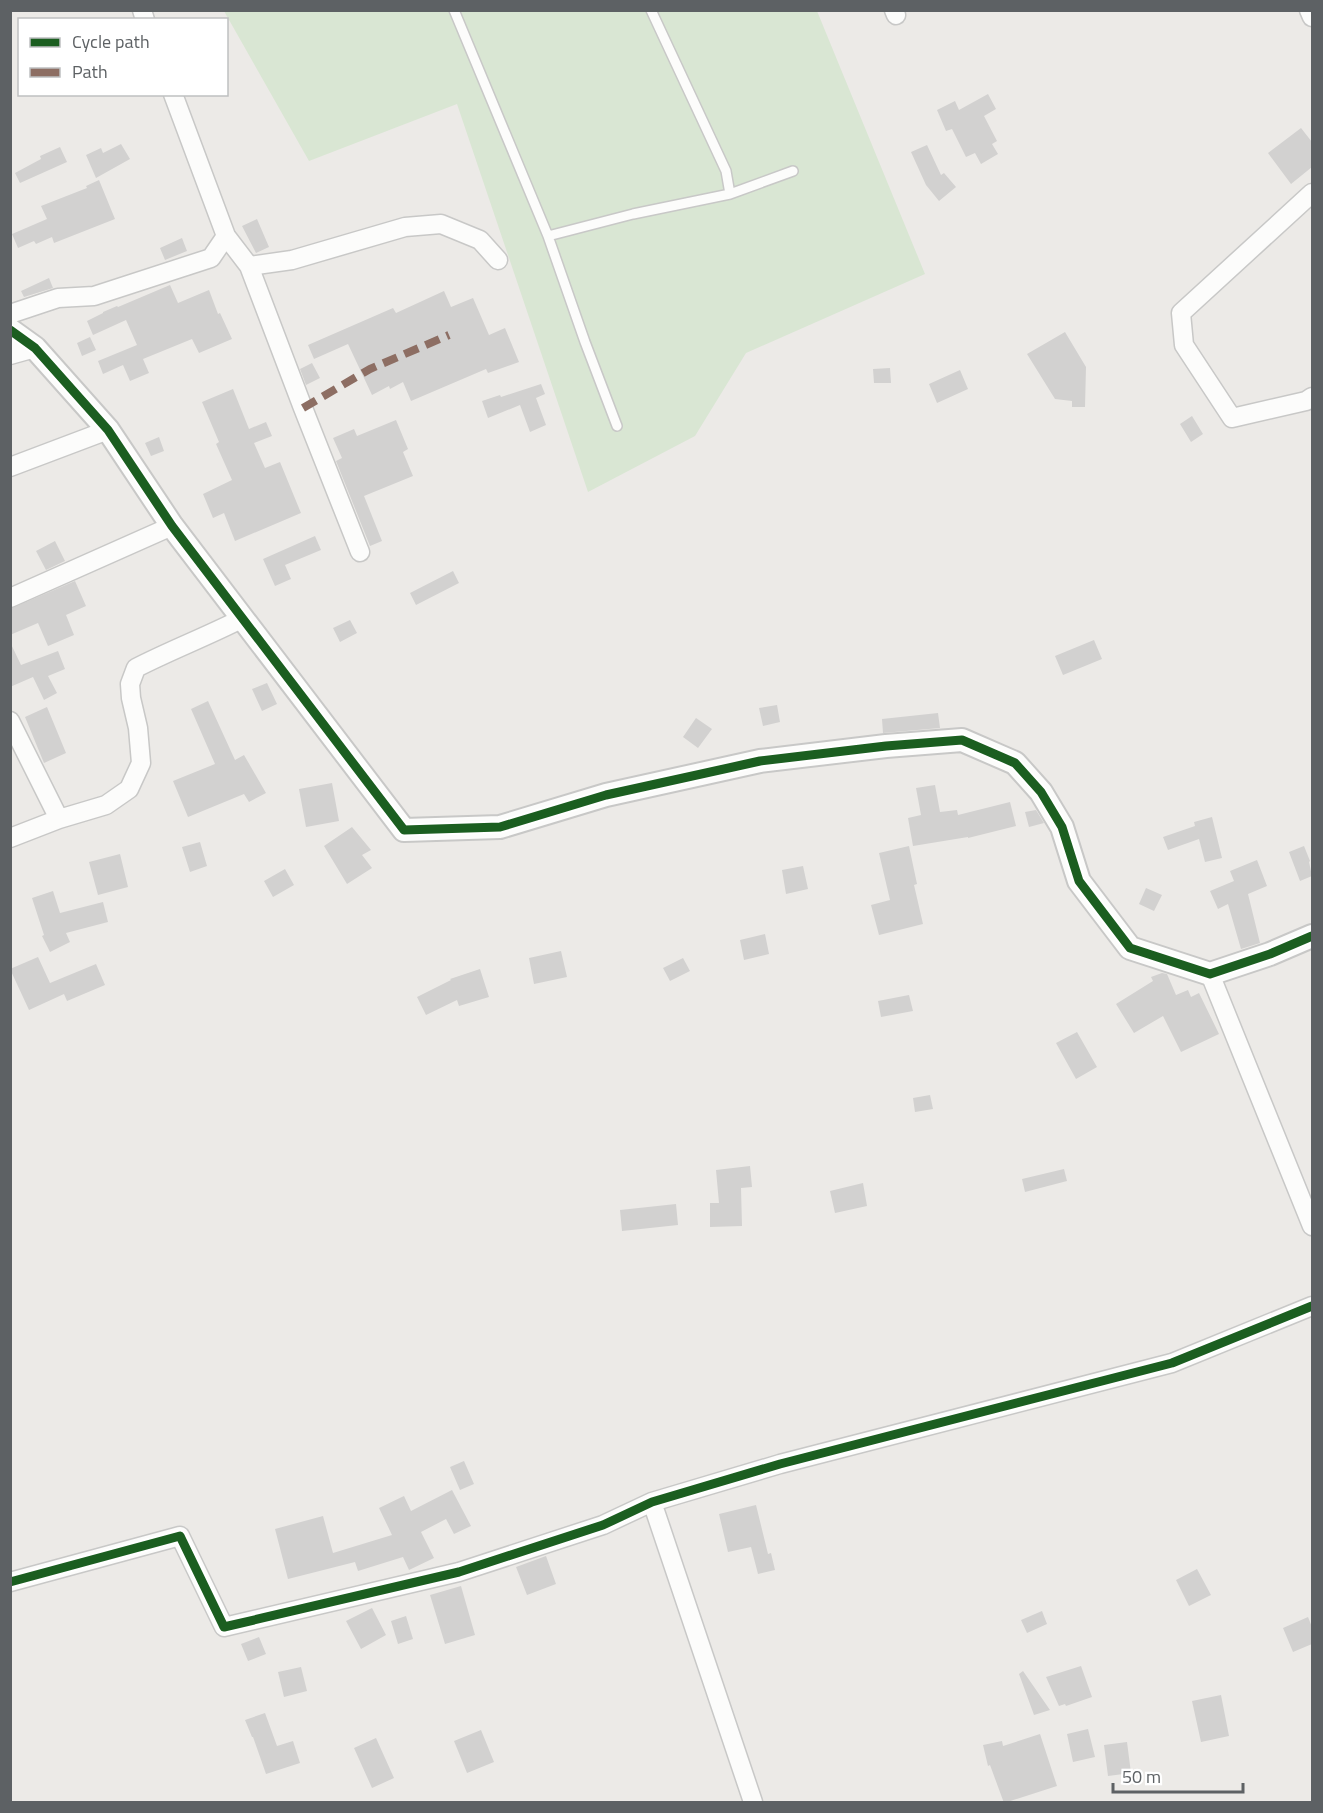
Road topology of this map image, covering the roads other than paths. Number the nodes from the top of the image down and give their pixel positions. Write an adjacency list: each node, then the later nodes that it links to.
1 (454, 10): 10 (lane)
2 (651, 10): 8 (lane)
3 (1309, 10): 4 (street)
4 (1312, 17)
5 (174, 96): 9 (street)
6 (793, 171): 8 (lane)
7 (1312, 193): 17 (street)
8 (730, 194): 10 (lane)
9 (226, 236): 12 (street); 13 (street)
10 (548, 236): 18 (lane)
11 (498, 260): 12 (street)
12 (249, 266): 22 (street)
13 (10, 314)
14 (10, 330): 15 (street)
15 (35, 348): 16 (street); 19 (street)
16 (10, 355)
17 (1312, 397)
18 (617, 426)
19 (108, 430): 20 (street); 21 (street)
20 (10, 467)
21 (172, 526): 23 (street); 24 (street)
22 (360, 552)
23 (10, 598)
24 (243, 618): 26 (street); 29 (street)
25 (10, 721): 26 (street)
26 (59, 819): 27 (street)
27 (10, 838)
28 (1312, 936): 29 (street)
29 (1210, 974): 30 (street)
30 (1312, 1226)
31 (1312, 1305): 32 (street)
32 (652, 1502): 33 (street); 34 (street)
33 (10, 1582)
34 (753, 1803)

